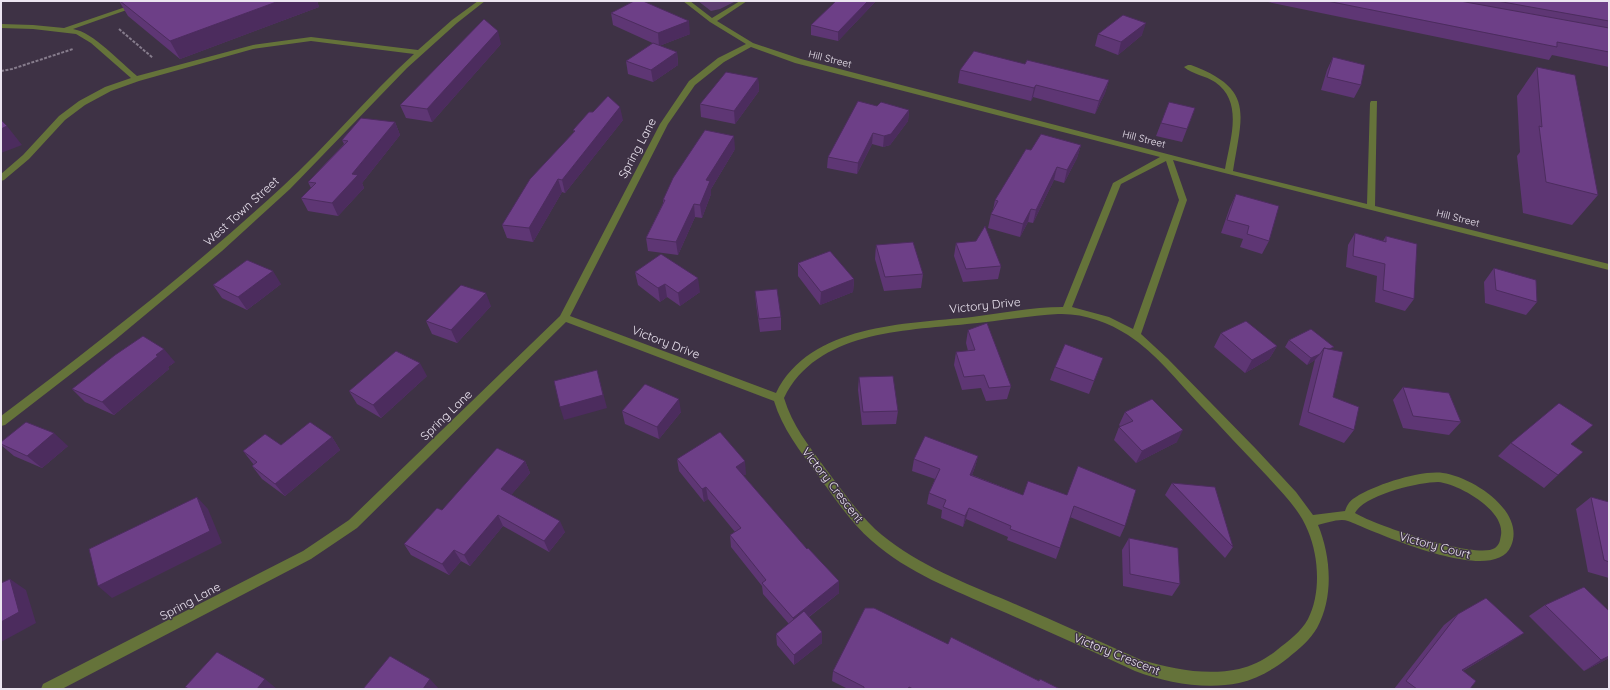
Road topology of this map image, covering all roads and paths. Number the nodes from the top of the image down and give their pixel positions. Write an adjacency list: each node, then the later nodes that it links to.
1 (149, 1): 8 (street)
2 (482, 1): 11 (street, West Town Street)
3 (686, 1): 5 (street, Hill Street)
4 (744, 1): 5 (street)
5 (712, 21): 9 (street, Hill Street)
6 (1, 26): 8 (street)
7 (118, 28): 12 (path)
8 (63, 30): 15 (street)
9 (751, 44): 17 (street, Hill Street); 23 (street, Spring Lane)
10 (77, 48): 14 (path)
11 (418, 52): 15 (street); 26 (street, West Town Street)
12 (153, 58)
13 (1188, 67): 18 (street)
14 (1, 71)
15 (136, 79): 19 (street)
16 (1374, 103): 20 (street)
17 (1168, 156): 18 (street, Hill Street); 22 (street); 24 (street)
18 (1229, 172): 20 (street, Hill Street)
19 (1, 178)
20 (1370, 207): 21 (street, Hill Street)
21 (1609, 267)
22 (1066, 310): 24 (street, Victory Crescent); 25 (street, Victory Drive)
23 (564, 318): 25 (street, Victory Drive); 29 (street, Spring Lane)
24 (1136, 335): 28 (street, Victory Crescent)
25 (779, 398): 28 (street, Victory Crescent)
26 (1, 422)
27 (1348, 516): 27 (street, Victory Court); 28 (street)
28 (1310, 522)
29 (48, 689)

